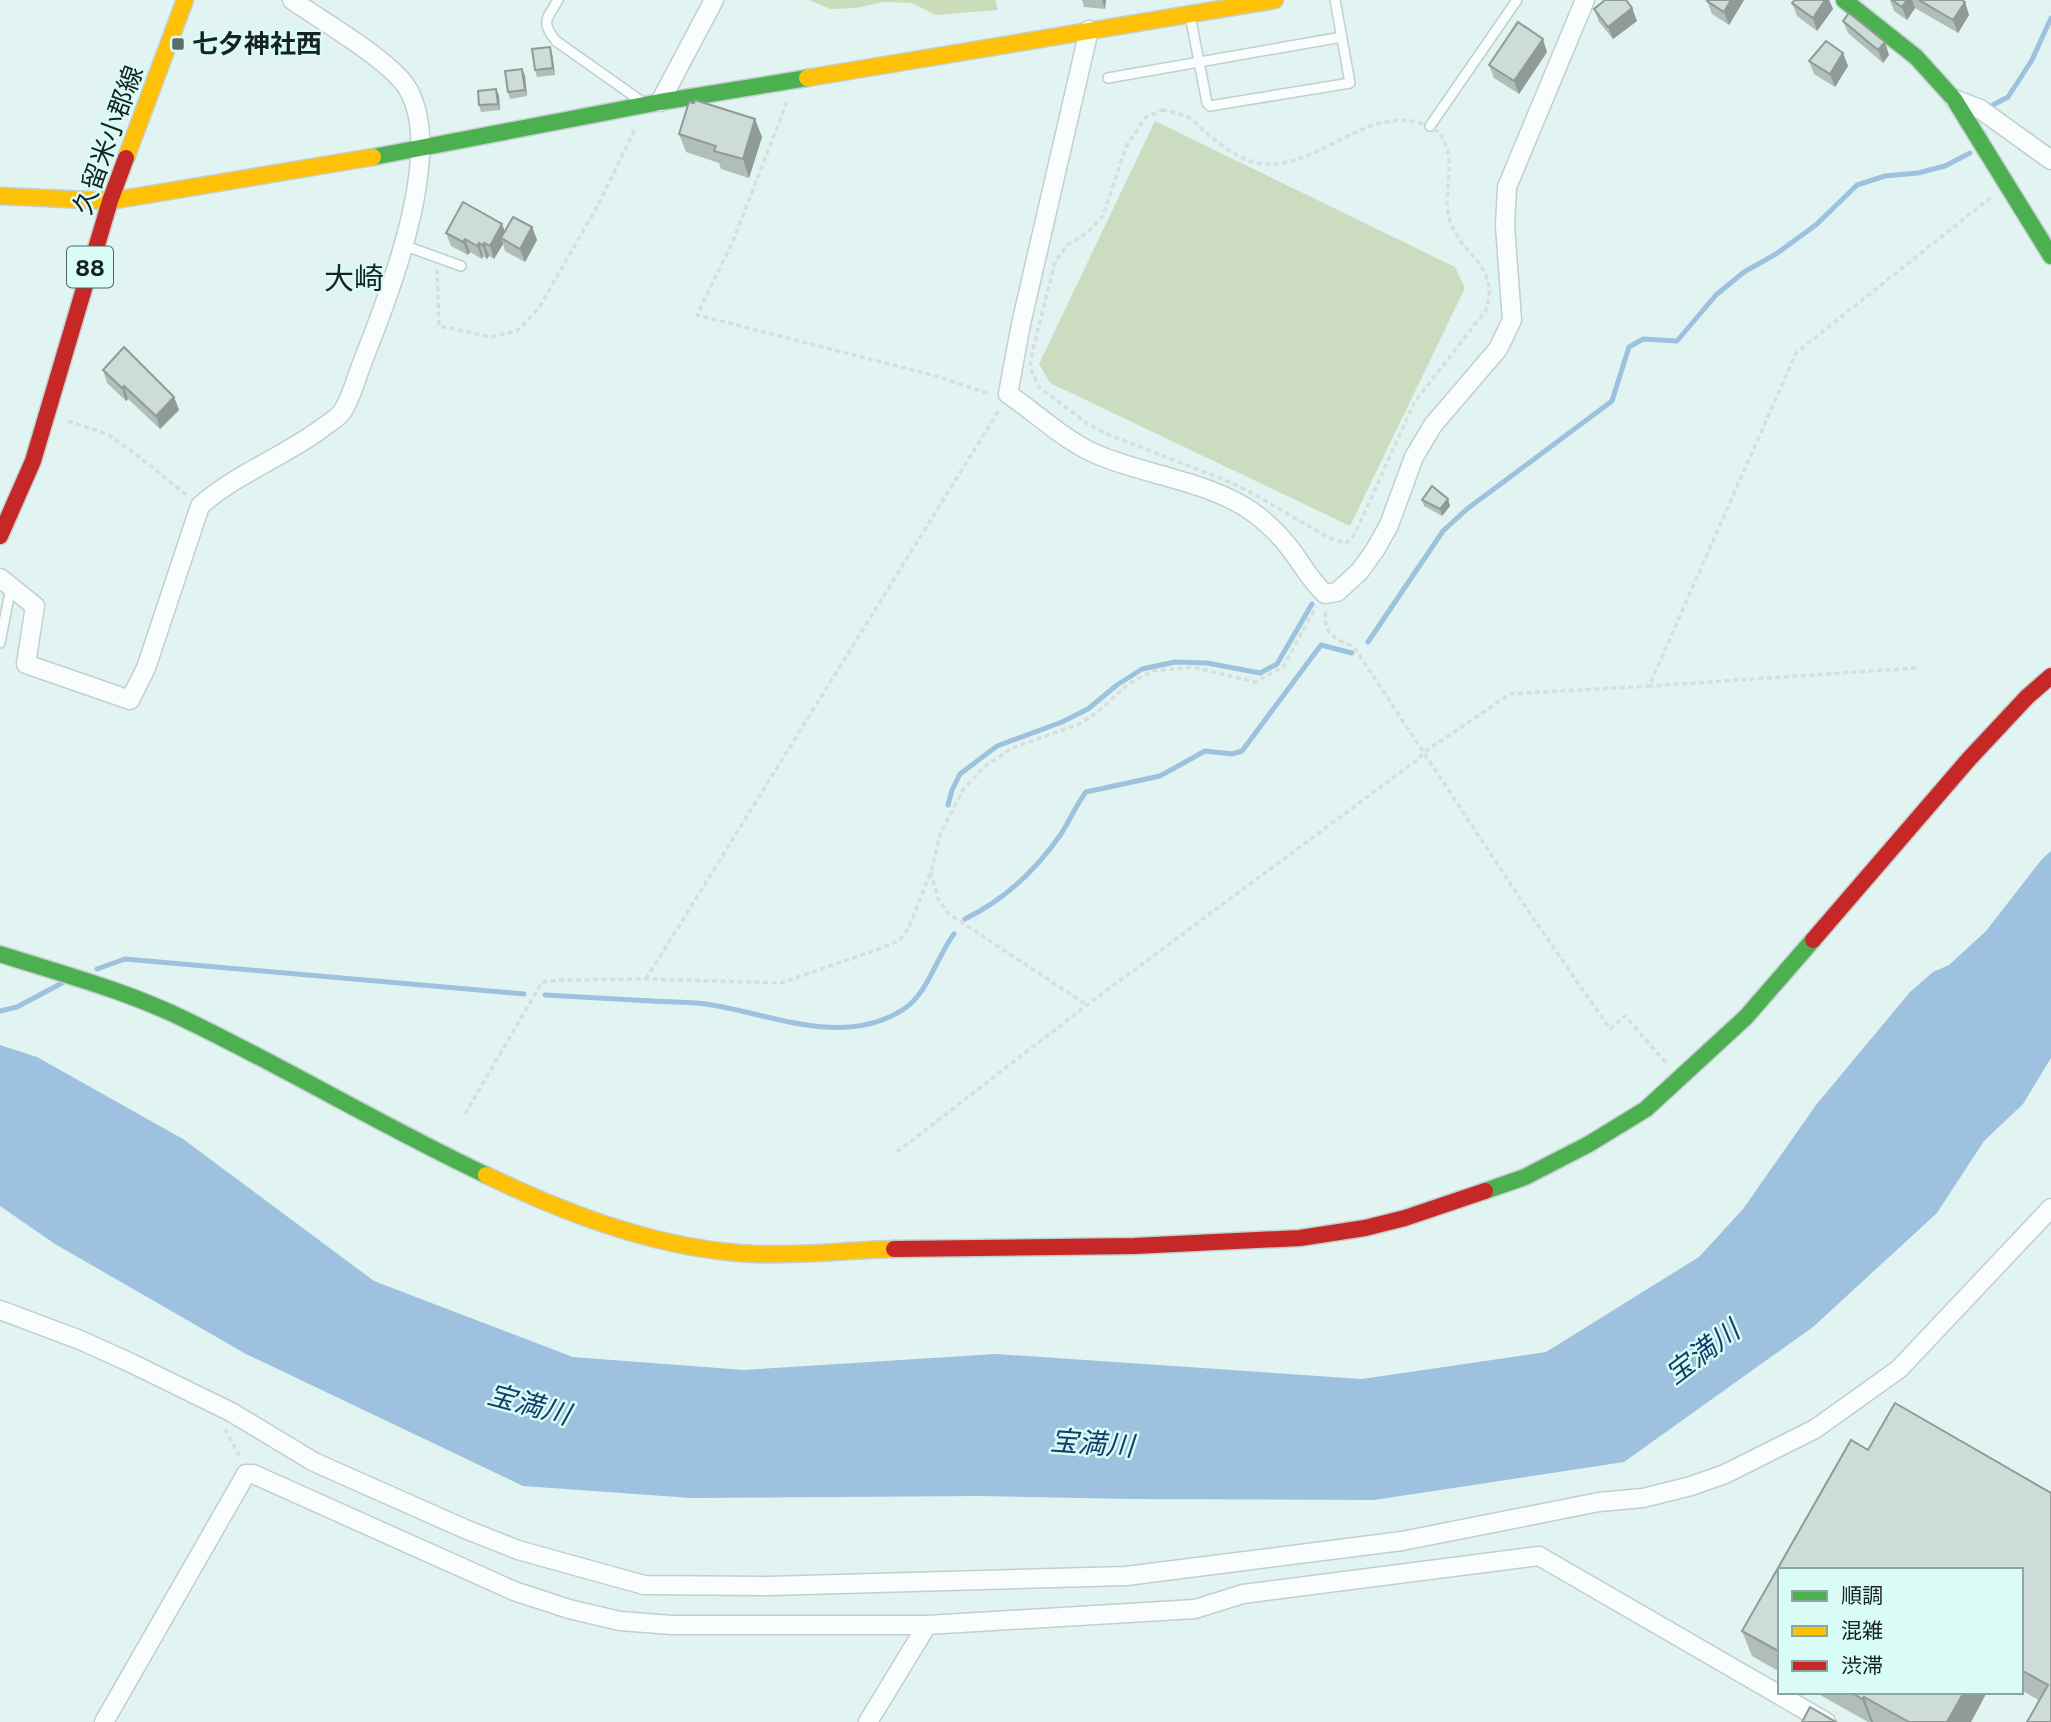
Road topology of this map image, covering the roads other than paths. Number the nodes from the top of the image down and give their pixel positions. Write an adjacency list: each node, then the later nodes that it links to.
1 (185, 0): 22 (street, 久留米小郡線 / 88)
2 (292, 0): 19 (street)
3 (558, 0): 17 (lane)
4 (714, 0): 17 (street)
5 (1275, 0): 10 (street)
6 (1335, 0): 13 (lane)
7 (1517, 0): 18 (lane)
8 (1585, 0): 12 (street)
9 (1844, 0): 16 (street)
10 (1244, 2): 11 (street)
11 (1190, 14): 12 (street); 14 (lane)
12 (1089, 30): 17 (street)
13 (1342, 37): 14 (lane); 14 (lane)
14 (1199, 62): 15 (lane)
15 (1108, 78)
16 (1954, 99): 20 (street); 24 (street)
17 (654, 104): 19 (street)
18 (1430, 126)
19 (419, 149): 22 (street); 23 (street)
20 (2051, 160)
21 (0, 196): 22 (street)
22 (110, 201): 26 (street, 久留米小郡線 / 88)
23 (403, 245): 25 (lane); 27 (street)
24 (2051, 256)
25 (461, 266)
26 (0, 536)
27 (6, 582): 28 (lane)
28 (0, 642)
29 (2051, 676): 30 (street)
30 (0, 954)
31 (2051, 1208): 32 (street)
32 (0, 1310)
33 (927, 1625): 34 (street); 35 (street); 36 (street)
34 (104, 1722)
35 (867, 1722)
36 (1826, 1722)

